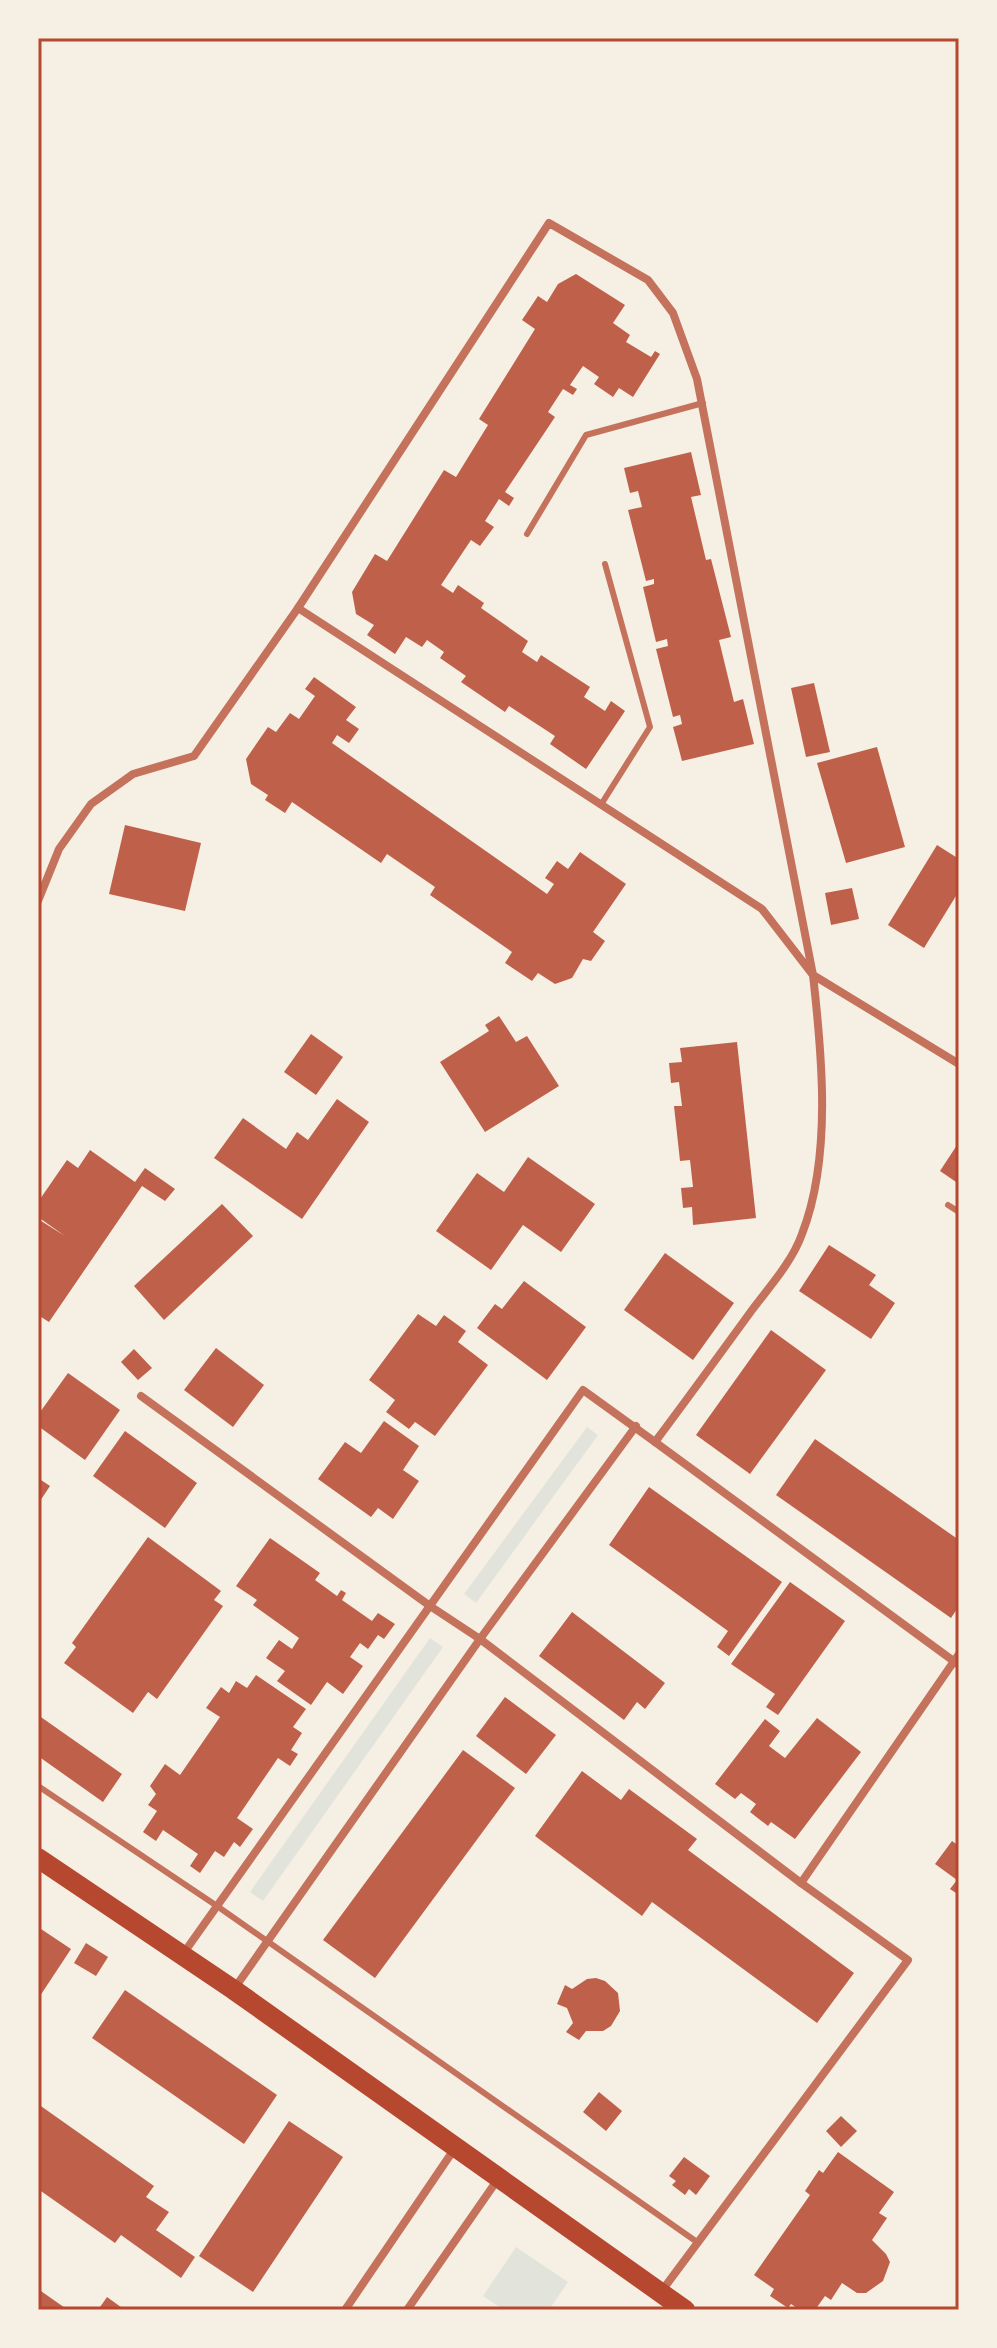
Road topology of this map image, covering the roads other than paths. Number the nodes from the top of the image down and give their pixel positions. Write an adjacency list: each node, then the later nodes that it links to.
1 (703, 403): 2 (lane); 4 (street); 7 (street)
2 (527, 534)
3 (605, 564): 5 (lane)
4 (298, 608): 5 (street); 6 (street)
5 (602, 803): 7 (street)
6 (38, 901)
7 (813, 975): 8 (street); 13 (street)
8 (959, 1064)
9 (948, 1205): 10 (lane)
10 (959, 1212)
11 (141, 1396): 14 (street)
12 (636, 1426): 13 (street); 14 (street); 15 (street)
13 (655, 1442): 16 (street)
14 (430, 1606): 15 (street); 20 (street)
15 (480, 1639): 19 (street); 21 (street)
16 (957, 1660): 19 (street)
17 (38, 1786): 20 (lane)
18 (38, 1858): 22 (main road)
19 (801, 1883): 26 (street)
20 (217, 1906): 21 (lane); 22 (street)
21 (267, 1942): 23 (street); 26 (lane)
22 (183, 1954): 23 (main road)
23 (234, 1990): 24 (main road)
24 (456, 2147): 25 (main road); 28 (street)
25 (500, 2177): 27 (main road); 29 (street)
26 (697, 2242): 27 (street)
27 (660, 2293): 30 (main road)
28 (345, 2310)
29 (407, 2310)
30 (685, 2310)

